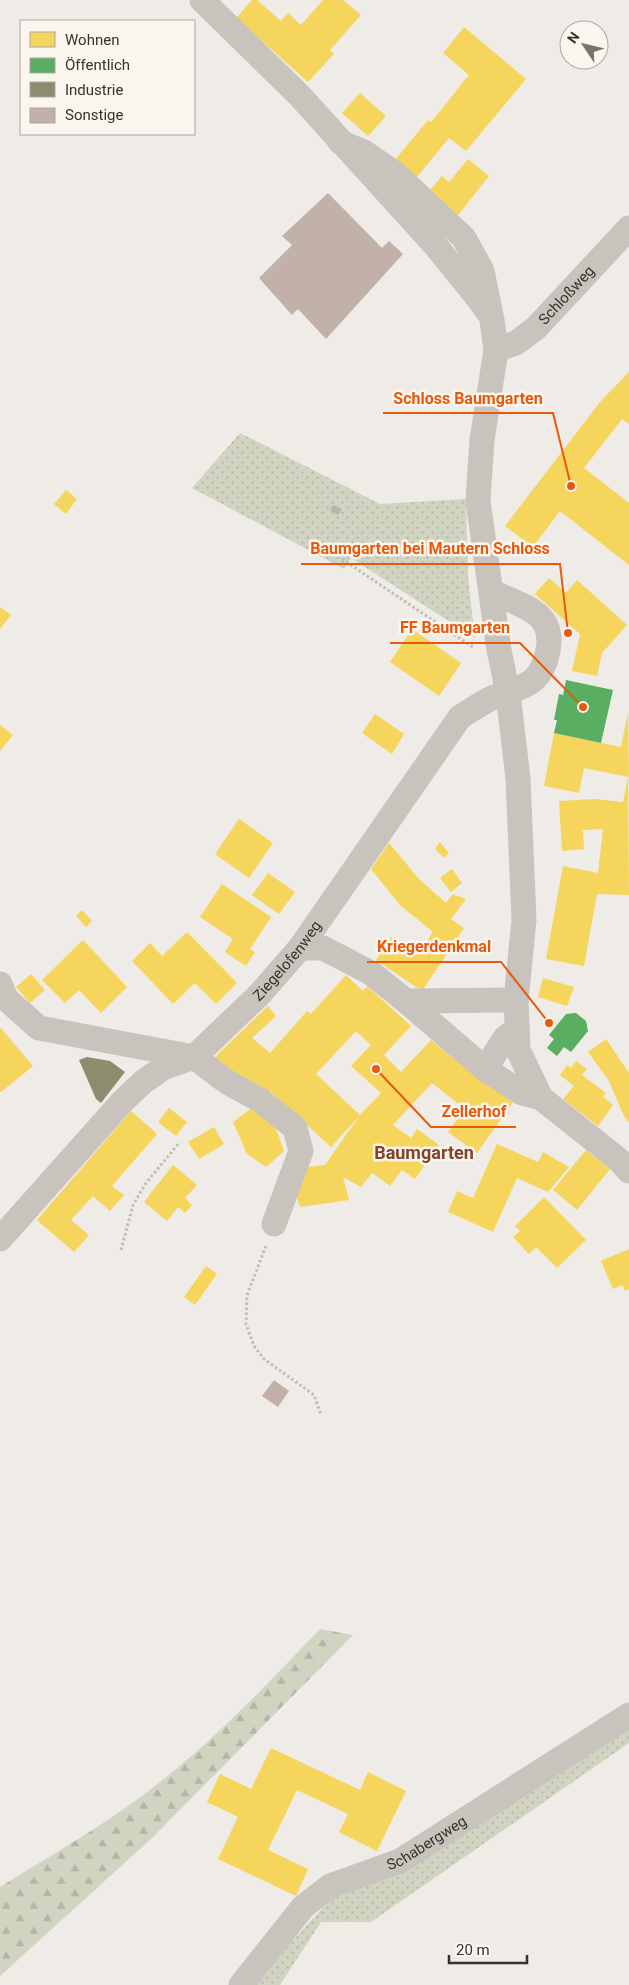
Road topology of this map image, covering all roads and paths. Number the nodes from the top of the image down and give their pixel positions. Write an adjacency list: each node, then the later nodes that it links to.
1 (202, 0): 3 (street)
2 (629, 228): 3 (street, Schloßweg)
3 (496, 350): 5 (street)
4 (342, 560): 6 (path)
5 (492, 592): 6 (street); 7 (street, Ziegelofenweg)
6 (499, 650): 7 (street)
7 (508, 693): 8 (street, Ziegelofenweg); 11 (street)
8 (300, 948): 10 (street); 13 (street, Ziegelofenweg)
9 (0, 984): 13 (street)
10 (406, 1000): 11 (street); 14 (street)
11 (516, 1000): 12 (street)
12 (517, 1029): 14 (street); 15 (street)
13 (194, 1057): 18 (street); 19 (street)
14 (485, 1069): 15 (street)
15 (541, 1098): 17 (street)
16 (180, 1142): 20 (path)
17 (629, 1172)
18 (274, 1224): 21 (path)
19 (0, 1239)
20 (121, 1250)
21 (322, 1415)
22 (629, 1715): 23 (street, Schabergweg)
23 (241, 1985)

